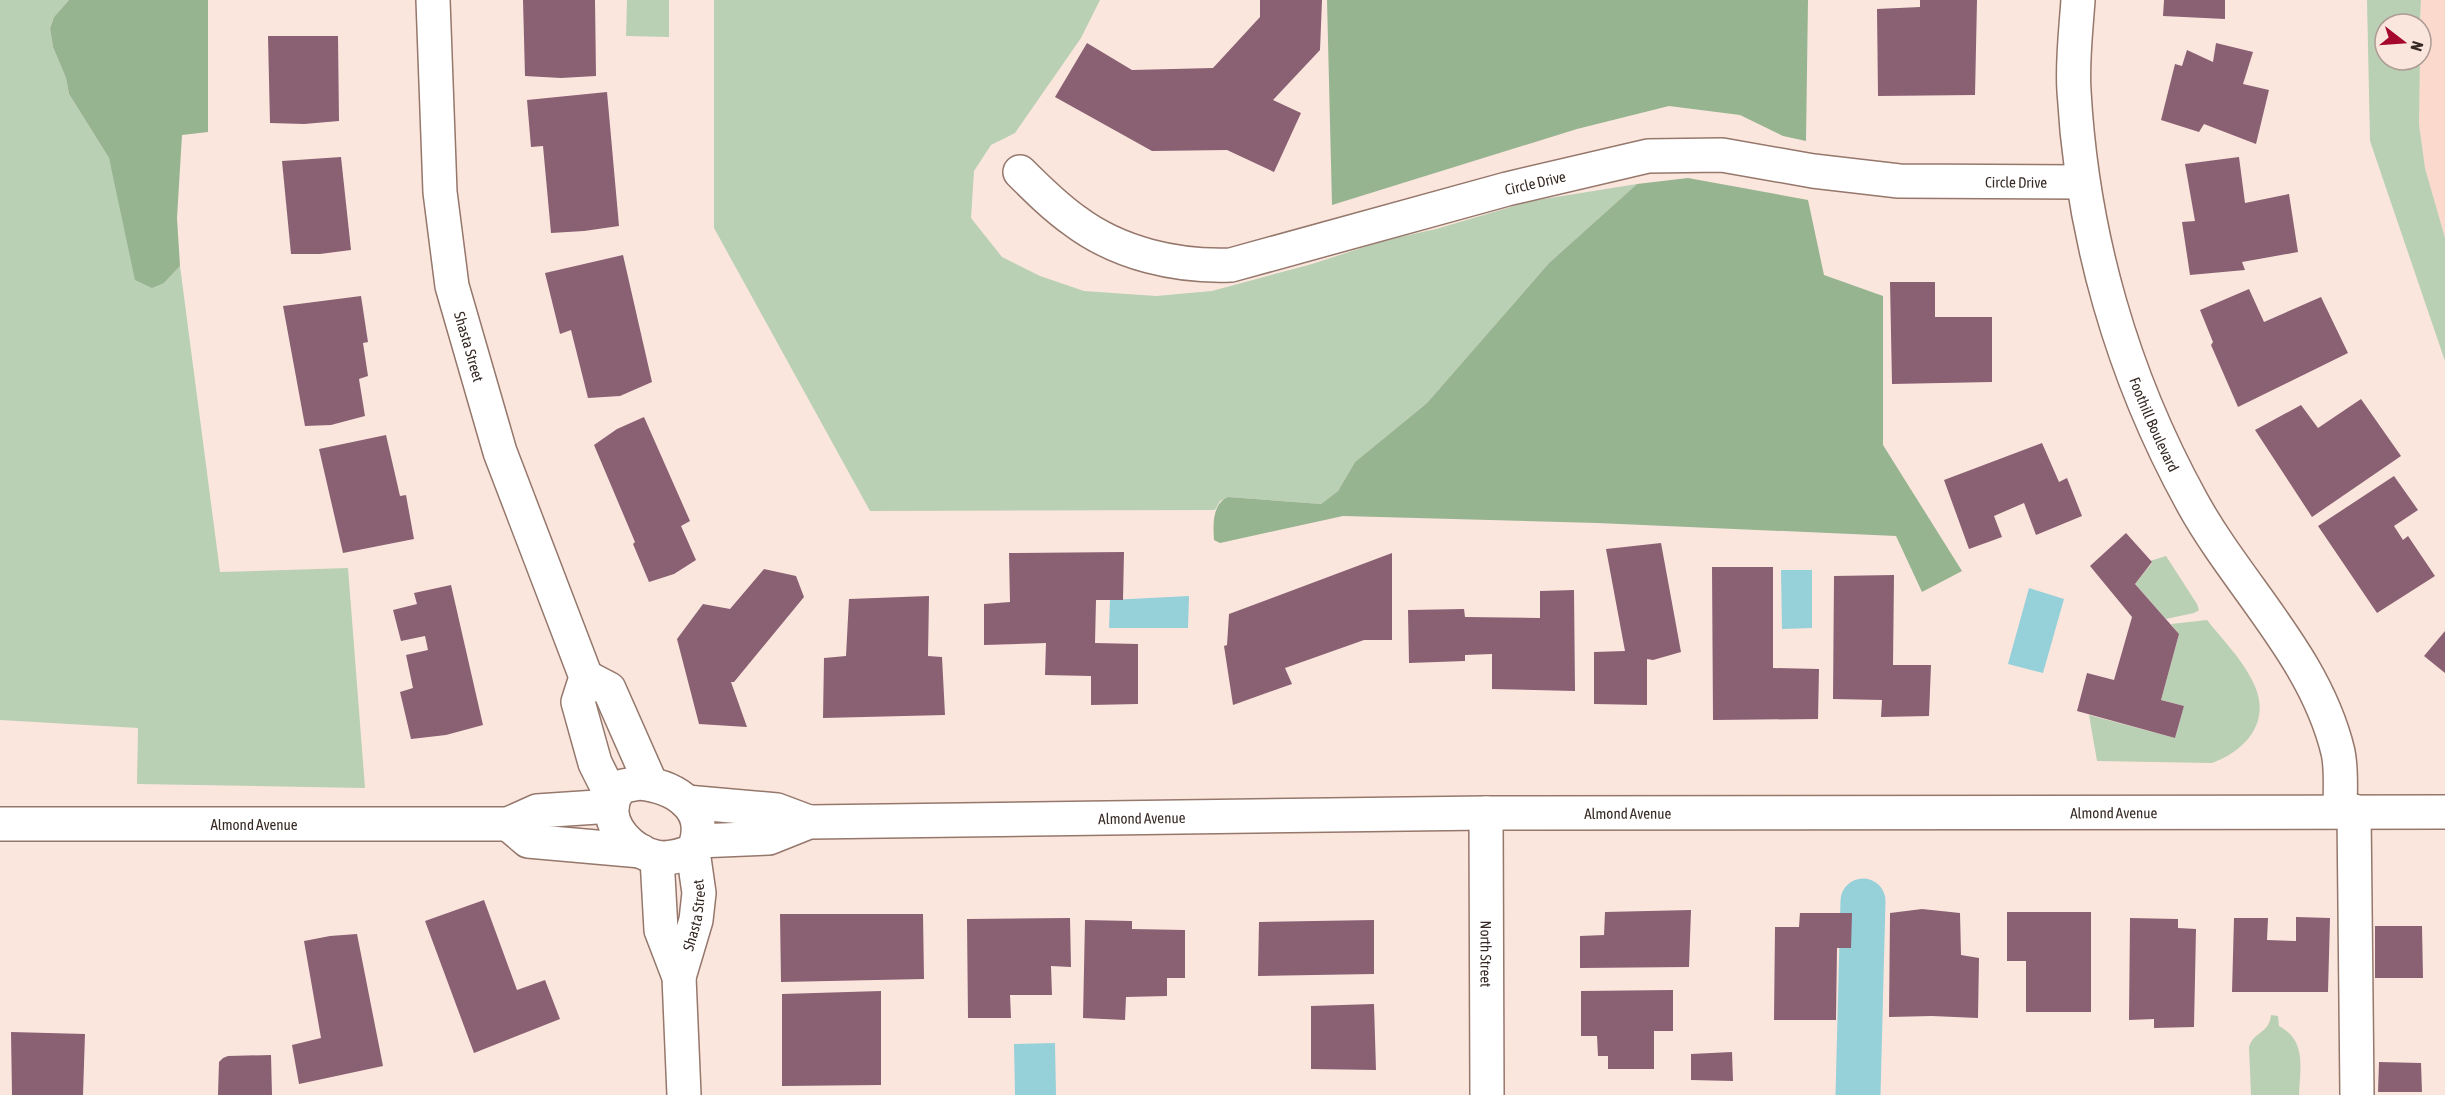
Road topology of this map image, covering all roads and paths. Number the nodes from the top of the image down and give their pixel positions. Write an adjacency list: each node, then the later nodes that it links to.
1 (433, 0): 5 (street, Shasta Street)
2 (2078, 0): 4 (street, Foothill Boulevard)
3 (1020, 172): 4 (street, Circle Drive)
4 (2082, 182): 9 (street, Foothill Boulevard)
5 (586, 677): 6 (street); 8 (street)
6 (651, 784): 7 (street); 8 (street)
7 (686, 802): 12 (street, Almond Avenue); 16 (street)
8 (612, 803): 14 (street, Almond Avenue); 17 (street)
9 (2347, 811): 10 (street, Almond Avenue); 11 (street, Almond Avenue); 22 (street, Foothill Boulevard)
10 (2445, 812)
11 (1486, 813): 12 (street, Almond Avenue); 21 (street, North Street)
12 (809, 822): 15 (street, Almond Avenue)
13 (0, 824): 14 (street, Almond Avenue)
14 (508, 824): 17 (street)
15 (751, 839): 16 (street, Almond Avenue); 18 (street)
16 (696, 846): 17 (street); 18 (street, Shasta Street)
17 (649, 854): 19 (street, Shasta Street)
18 (699, 893): 19 (street, Shasta Street)
19 (679, 977): 20 (street, Shasta Street)
20 (684, 1095)
21 (1486, 1095)
22 (2357, 1095)

